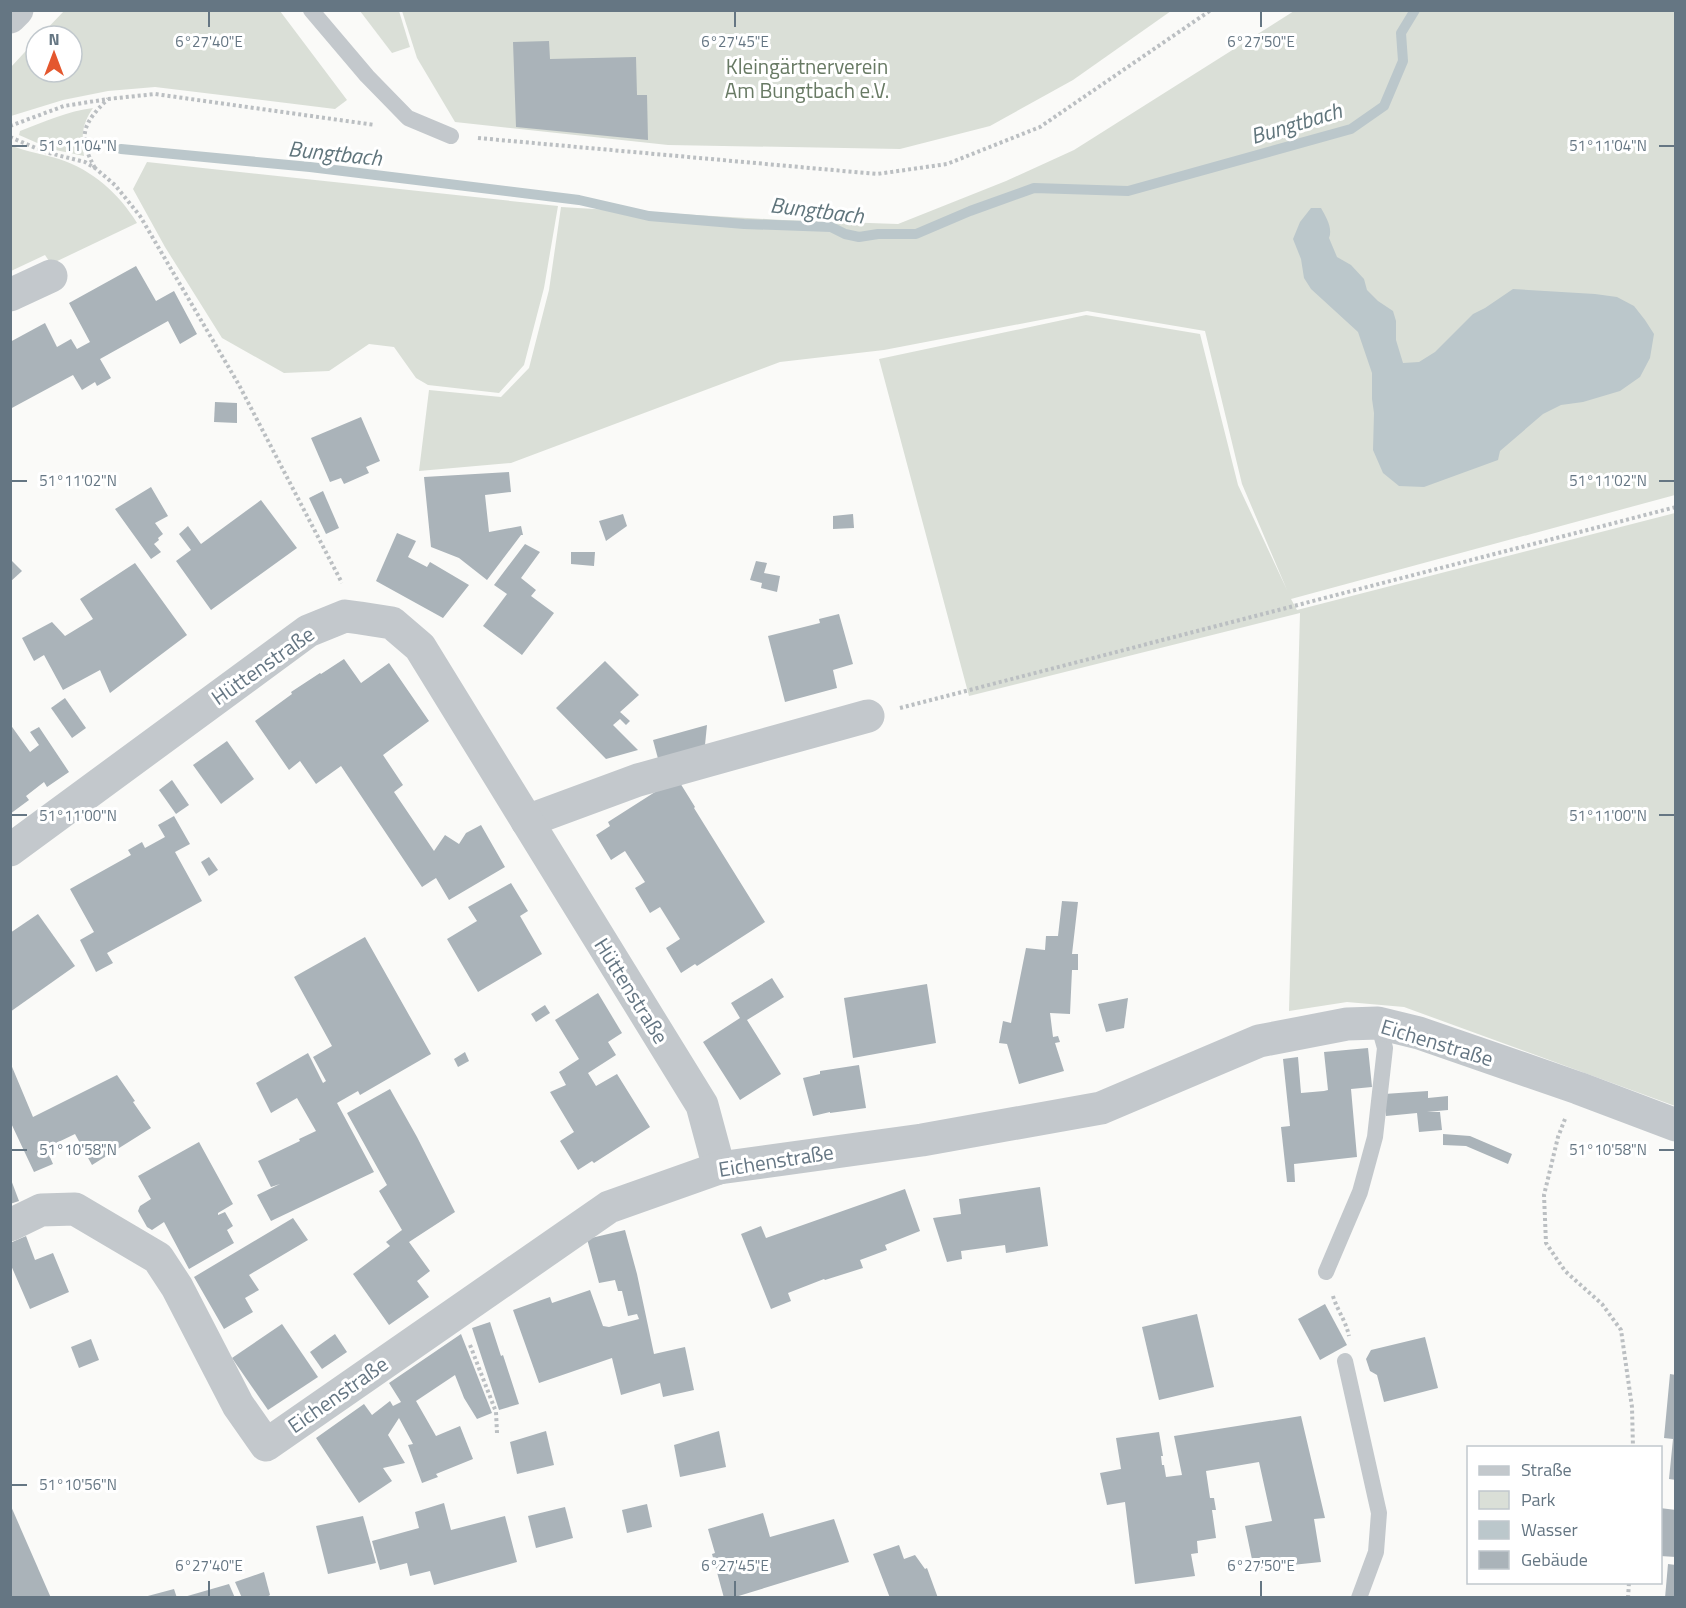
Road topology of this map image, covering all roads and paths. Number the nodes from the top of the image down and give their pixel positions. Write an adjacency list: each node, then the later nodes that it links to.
1 (17, 10): 4 (street)
2 (310, 10): 8 (lane)
3 (1211, 10): 8 (path)
4 (10, 17)
5 (108, 99): 6 (path); 7 (path); 10 (path)
6 (10, 126)
7 (380, 126)
8 (451, 136)
9 (10, 137): 10 (path)
10 (95, 168): 14 (path)
11 (51, 276): 12 (street)
12 (10, 295)
13 (1676, 507): 15 (path)
14 (345, 616): 16 (street, Hüttenstraße); 17 (street, Hüttenstraße)
15 (868, 716): 16 (street)
16 (527, 821): 21 (street, Hüttenstraße)
17 (10, 850)
18 (1378, 1023): 19 (street, Eichenstraße); 21 (street, Eichenstraße); 23 (lane)
19 (1578, 1088): 20 (street, Eichenstraße); 27 (path)
20 (1676, 1125)
21 (719, 1168): 24 (street, Eichenstraße)
22 (10, 1225): 24 (street, Eichenstraße)
23 (1326, 1272): 25 (path)
24 (450, 1318): 26 (path)
25 (1345, 1361): 28 (lane)
26 (497, 1433)
27 (1633, 1446)
28 (1359, 1598)

